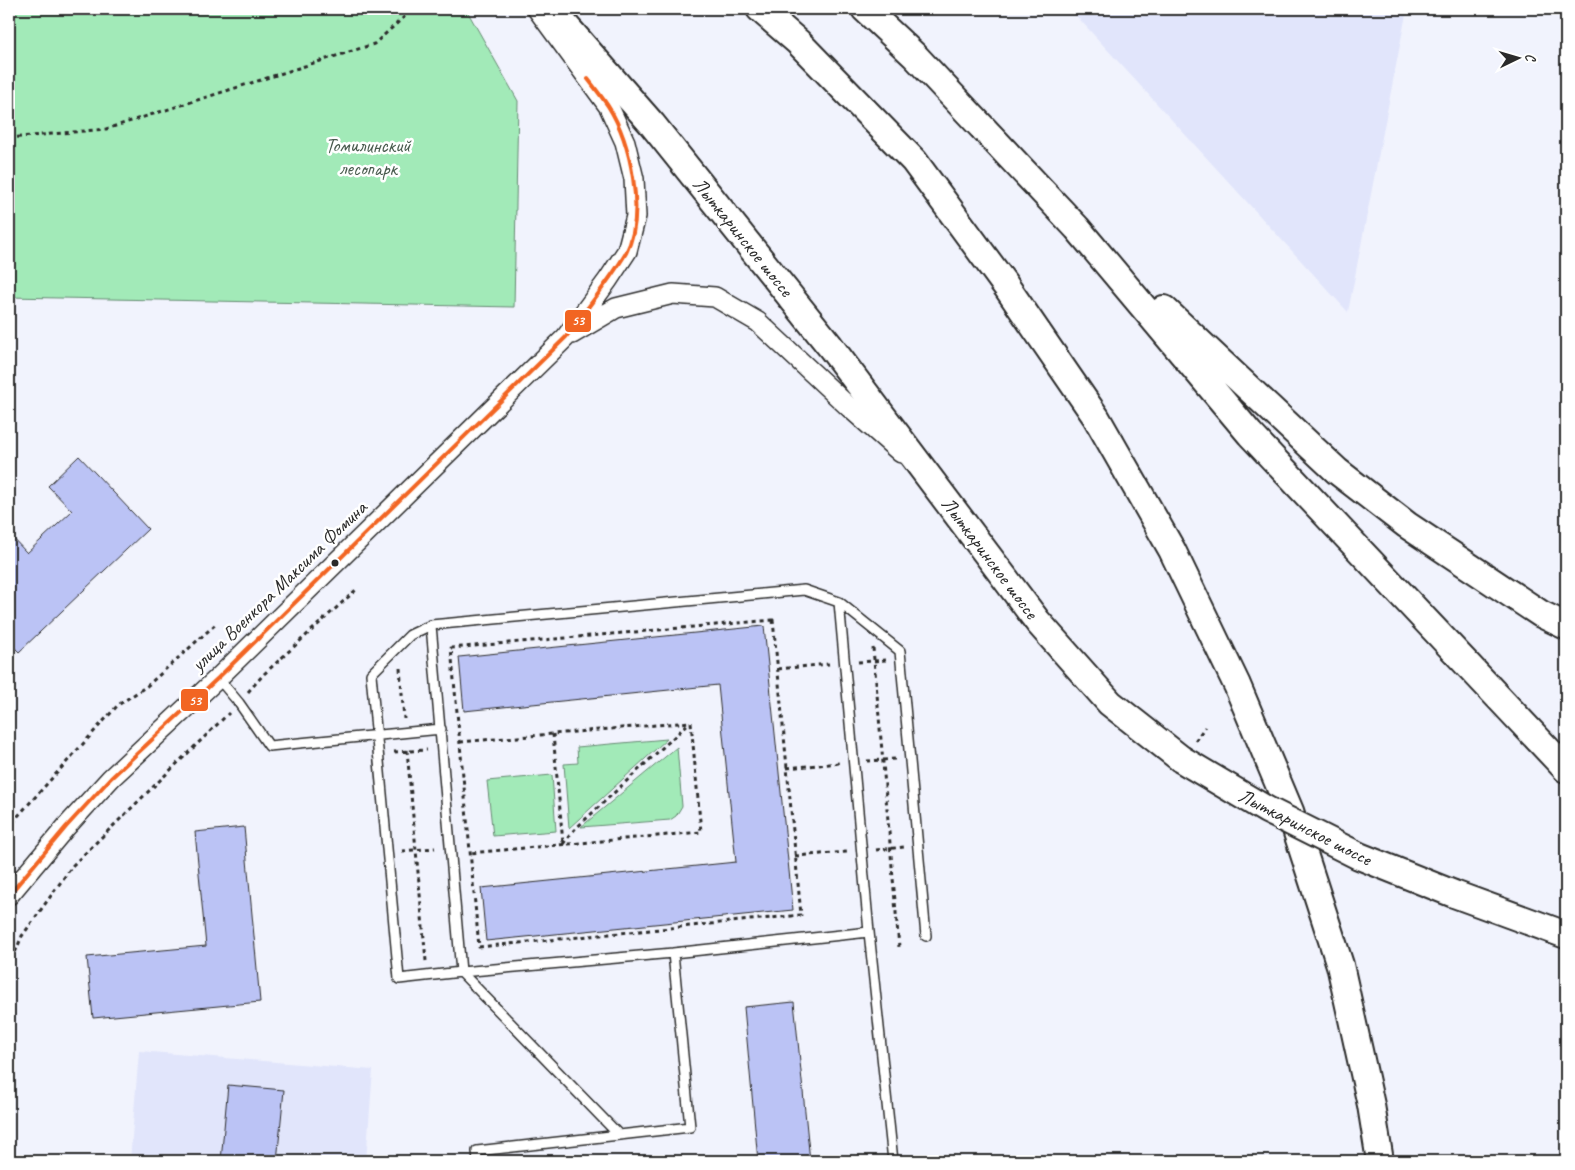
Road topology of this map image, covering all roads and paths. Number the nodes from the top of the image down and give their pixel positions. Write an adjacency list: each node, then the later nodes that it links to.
1 (413, 9): 6 (path)
2 (537, 9): 8 (street, улица Военкора Максима Фомина)
3 (551, 9): 9 (main road, Лыткаринское шоссе)
4 (760, 9): 47 (main road)
5 (865, 9): 7 (main road)
6 (9, 138)
7 (1077, 228): 14 (main road); 28 (main road)
8 (566, 337): 9 (street, улица Военкора Максима Фомина); 17 (street, улица Военкора Максима Фомина)
9 (928, 477): 37 (main road, Лыткаринское шоссе, bridge)
10 (357, 590): 18 (path)
11 (839, 602): 13 (lane); 15 (lane); 36 (lane)
12 (217, 623): 29 (path)
13 (431, 625): 16 (lane); 20 (lane)
14 (1566, 626)
15 (871, 627): 38 (lane); 39 (path)
16 (398, 648): 21 (path); 23 (lane)
17 (218, 678): 18 (lane); 35 (street, улица Военкора Максима Фомина)
18 (239, 703): 23 (lane); 41 (path)
19 (691, 722): 22 (path); 30 (path); 30 (path)
20 (441, 729): 21 (lane); 25 (lane)
21 (406, 733): 23 (lane); 26 (path)
22 (553, 734): 24 (path); 30 (path)
23 (377, 735): 27 (lane)
24 (460, 742): 25 (path); 33 (path); 33 (path)
25 (442, 748): 26 (path); 34 (lane)
26 (407, 751): 27 (path); 31 (path)
27 (378, 754): 32 (lane)
28 (1566, 769)
29 (9, 830)
30 (563, 844): 33 (path)
31 (416, 850): 32 (path); 34 (path); 43 (path)
32 (387, 853): 43 (lane)
33 (470, 853): 34 (path)
34 (451, 855): 42 (lane)
35 (9, 895)
36 (869, 932): 40 (lane); 46 (lane)
37 (1566, 935)
38 (926, 936)
39 (899, 947)
40 (673, 953): 42 (lane); 44 (lane)
41 (9, 967)
42 (461, 972): 43 (lane); 44 (lane)
43 (428, 976)
44 (619, 1135): 45 (lane)
45 (478, 1161)
46 (893, 1161)
47 (1380, 1161)

